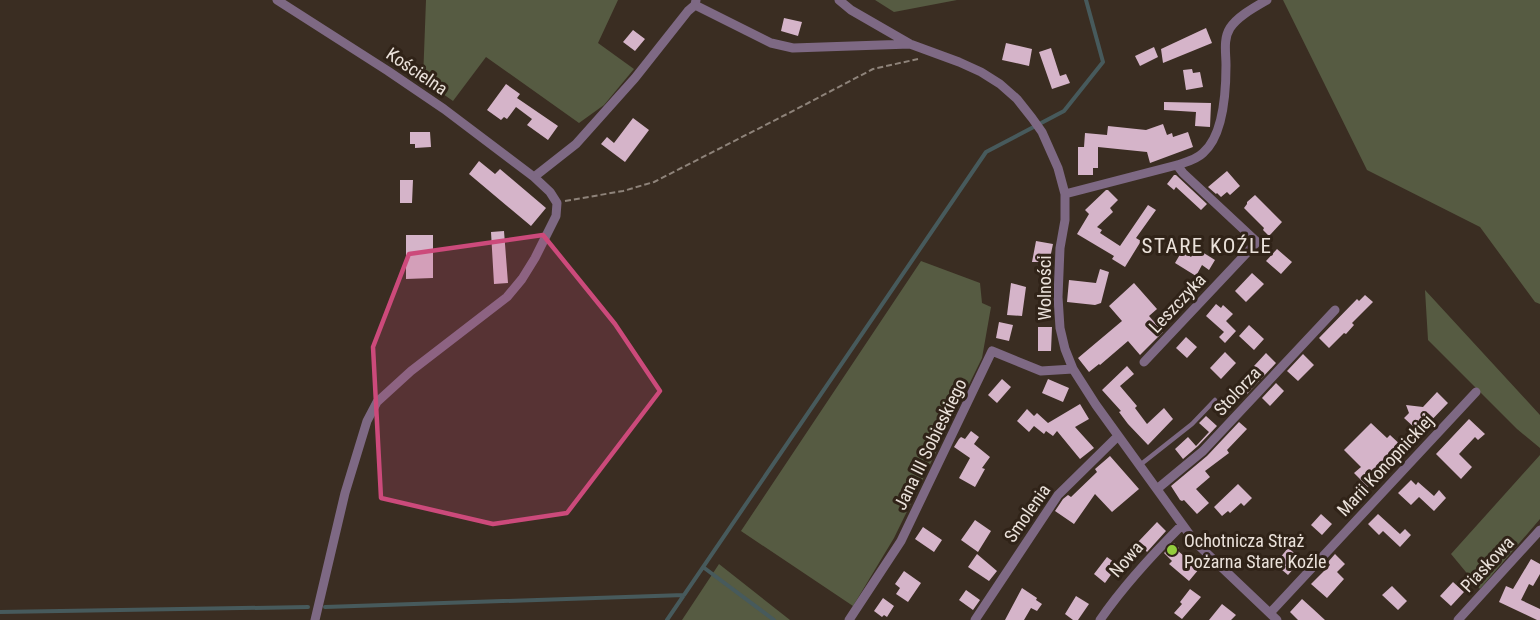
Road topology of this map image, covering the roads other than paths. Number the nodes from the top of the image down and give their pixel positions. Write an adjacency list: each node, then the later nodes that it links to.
1 (277, 0): 7 (street, Kościelna)
2 (839, 0): 5 (street, Wolności)
3 (1267, 0): 6 (street)
4 (695, 2): 5 (street); 7 (street)
5 (910, 44): 8 (street, Wolności)
6 (1177, 165): 8 (street); 10 (street, Leszczyka)
7 (534, 177): 20 (street, Kościelna)
8 (1065, 194): 11 (street, Wolności)
9 (1335, 310): 16 (street, Stolorza)
10 (1144, 362)
11 (1073, 369): 14 (street, Wolności); 21 (street, Jana III Sobieskiego)
12 (1476, 392): 19 (street, Marii Konopnickiej)
13 (1215, 400): 15 (lane)
14 (1118, 436): 15 (street, Wolności); 22 (street, Smolenia)
15 (1140, 465): 16 (street, Wolności)
16 (1157, 489): 17 (street, Wolności)
17 (1182, 525): 19 (street, Wolności); 23 (street, Nowa)
18 (1540, 530): 24 (street, Piaskowa)
19 (1273, 617)
20 (315, 620)
21 (849, 620)
22 (975, 620)
23 (1100, 620)
24 (1458, 620)

